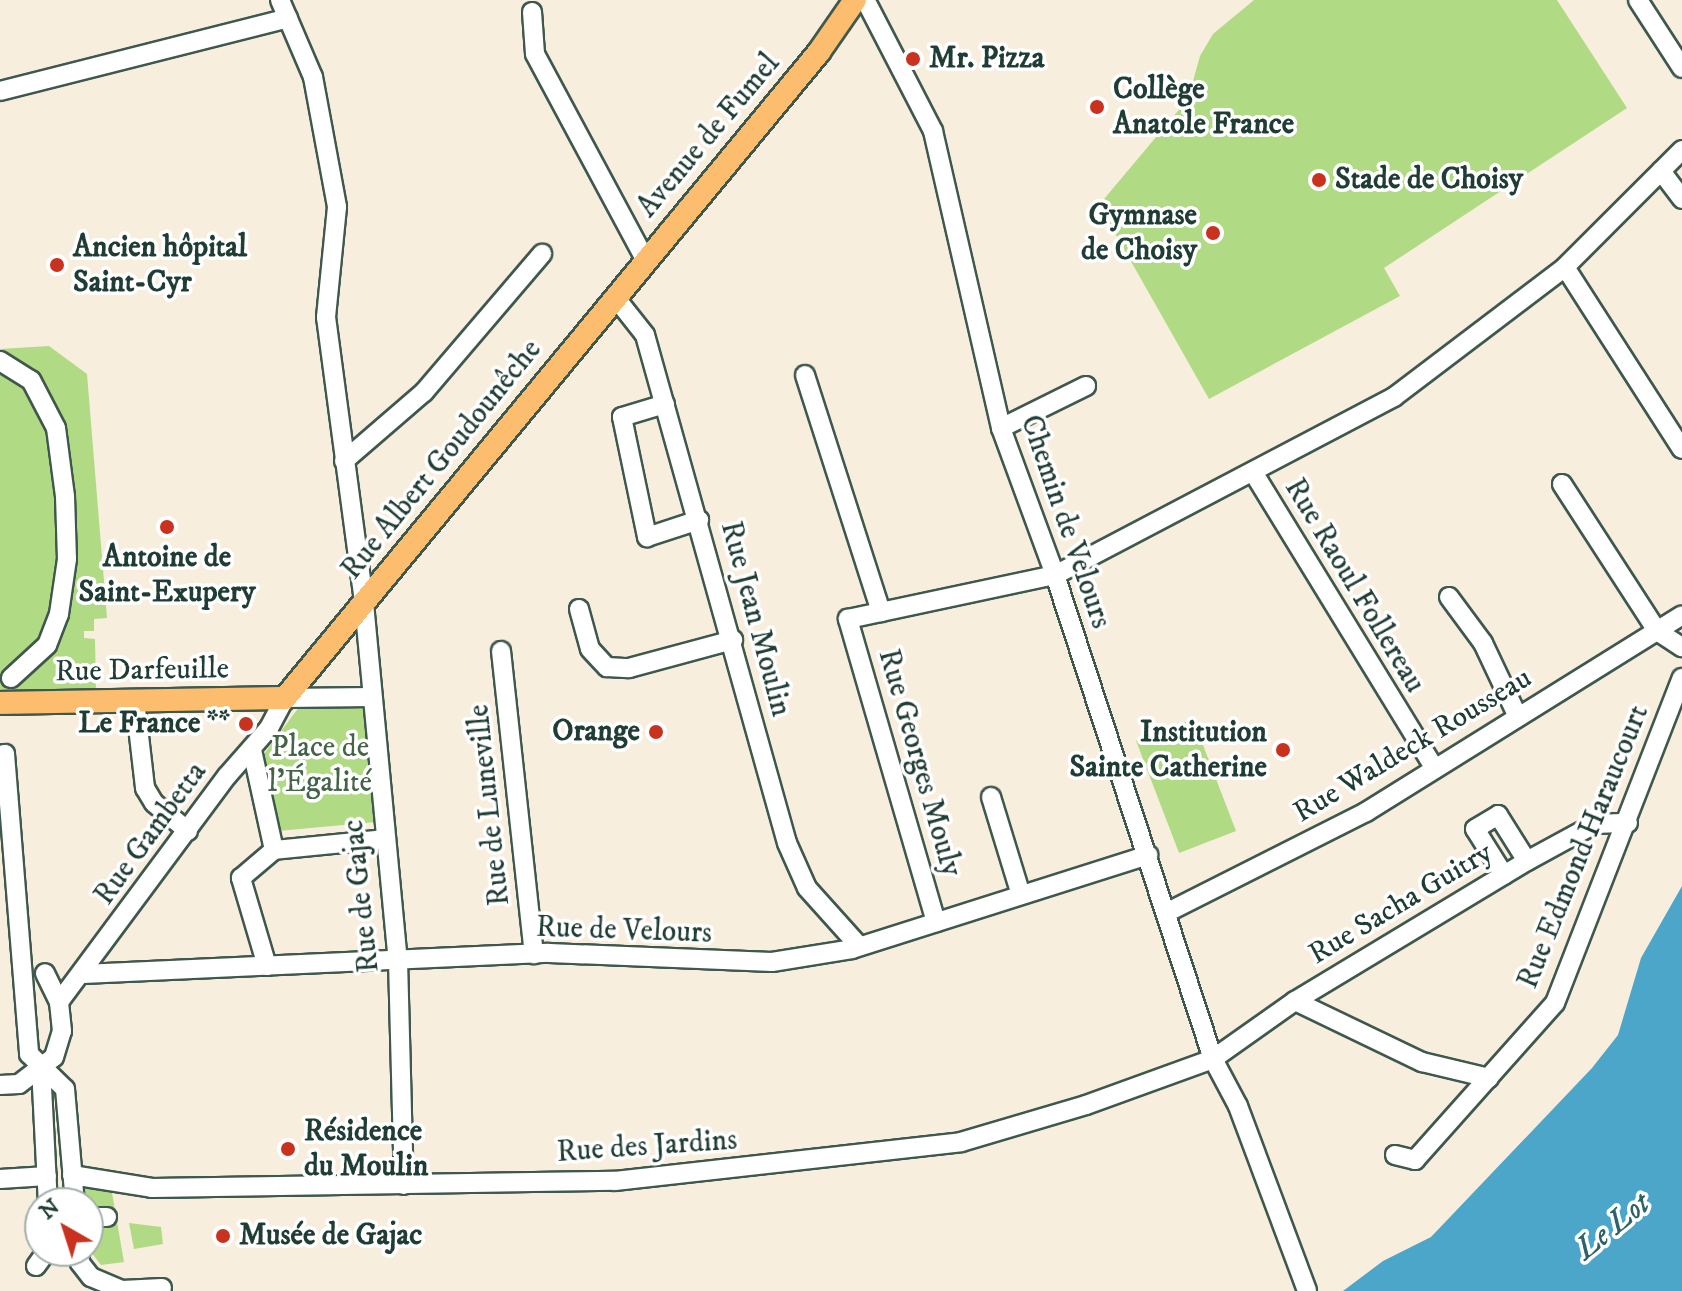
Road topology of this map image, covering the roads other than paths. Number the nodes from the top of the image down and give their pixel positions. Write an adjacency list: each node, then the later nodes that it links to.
1 (280, 0): 5 (street, Rue de Gajac)
2 (1638, 0): 6 (street)
3 (865, 1): 12 (main road, Avenue de Fumel); 19 (street, Chemin de Velours)
4 (532, 12): 12 (street)
5 (288, 18): 7 (street); 21 (street, Rue de Gajac)
6 (1682, 68)
7 (0, 91)
8 (1682, 150): 9 (street)
9 (1661, 171): 10 (street); 13 (street)
10 (1682, 199)
11 (542, 254): 21 (street)
12 (645, 259): 14 (main road, Rue Albert Goudounêche)
13 (1565, 267): 20 (street); 22 (street)
14 (615, 297): 18 (street, Rue Jean Moulin); 27 (main road, Rue Albert Goudounêche)
15 (0, 361): 35 (street)
16 (805, 375): 29 (street)
17 (1086, 386): 19 (street)
18 (665, 404): 24 (street, Rue Jean Moulin); 24 (street)
19 (1001, 428): 25 (street, Chemin de Velours)
20 (1682, 449)
21 (344, 461): 27 (street, Rue de Gajac)
22 (1253, 472): 25 (street); 44 (street, Rue Raoul Follereau)
23 (1562, 484): 31 (street)
24 (699, 520): 32 (street, Rue Jean Moulin)
25 (1055, 575): 29 (street); 50 (street, Chemin de Velours)
26 (1449, 597): 41 (street)
27 (364, 603): 37 (street, Rue de Gajac); 38 (main road, Rue Albert Goudounêche)
28 (579, 609): 32 (street)
29 (881, 612): 56 (street, Rue Georges Mouly)
30 (1682, 615): 31 (street, Rue Waldeck Rousseau)
31 (1657, 631): 33 (street); 41 (street, Rue Waldeck Rousseau)
32 (733, 640): 57 (street, Rue Jean Moulin)
33 (1682, 647)
34 (501, 651): 58 (street, Rue de Luneville)
35 (11, 678)
36 (1682, 678): 46 (street, Rue Edmond Haraucourt)
37 (372, 697): 38 (street); 48 (street, Rue de Gajac)
38 (285, 698): 39 (main road, Rue Darfeuille); 42 (street, Rue Gambetta)
39 (135, 701): 40 (main road, Rue Darfeuille); 47 (street)
40 (0, 703)
41 (1518, 717): 44 (street, Rue Waldeck Rousseau)
42 (252, 750): 47 (street, Rue Gambetta); 49 (street)
43 (2, 754): 52 (street)
44 (1435, 769): 55 (street, Rue Waldeck Rousseau)
45 (991, 797): 54 (street)
46 (1628, 823): 51 (street, Rue Sacha Guitry); 67 (street, Rue Edmond Haraucourt)
47 (188, 831): 62 (street, Rue Gambetta)
48 (384, 839): 49 (street); 59 (street, Rue de Gajac)
49 (271, 852): 60 (street)
50 (1148, 855): 54 (street, Rue de Velours); 55 (street, Chemin de Velours)
51 (1527, 861): 53 (street, Rue Sacha Guitry); 53 (street)
52 (8, 865): 66 (street)
53 (1504, 875): 63 (street, Rue Sacha Guitry)
54 (1021, 895): 56 (street, Rue de Velours)
55 (1166, 913): 65 (street, Chemin de Velours)
56 (936, 922): 57 (street, Rue de Velours)
57 (859, 946): 58 (street, Rue de Velours)
58 (534, 954): 59 (street, Rue de Velours)
59 (398, 960): 60 (street, Rue de Velours); 73 (street, Rue de Gajac)
60 (267, 966): 62 (street, Rue de Velours)
61 (45, 973): 64 (street)
62 (83, 974): 64 (street, Rue Gambetta)
63 (1295, 1001): 65 (street, Rue Sacha Guitry); 67 (street)
64 (59, 1002): 66 (street)
65 (1213, 1059): 73 (street, Rue des Jardins); 78 (street, Chemin de Velours)
66 (34, 1072): 68 (street); 70 (street); 71 (street)
67 (1489, 1078): 69 (street, Rue Edmond Haraucourt)
68 (0, 1085)
69 (1395, 1155)
70 (72, 1175): 73 (street, Rue des Jardins); 75 (street)
71 (47, 1176): 72 (street); 74 (street)
72 (0, 1179)
73 (404, 1185)
74 (47, 1187)
75 (73, 1187)
76 (83, 1267): 77 (street)
77 (162, 1288)
78 (1307, 1291)

